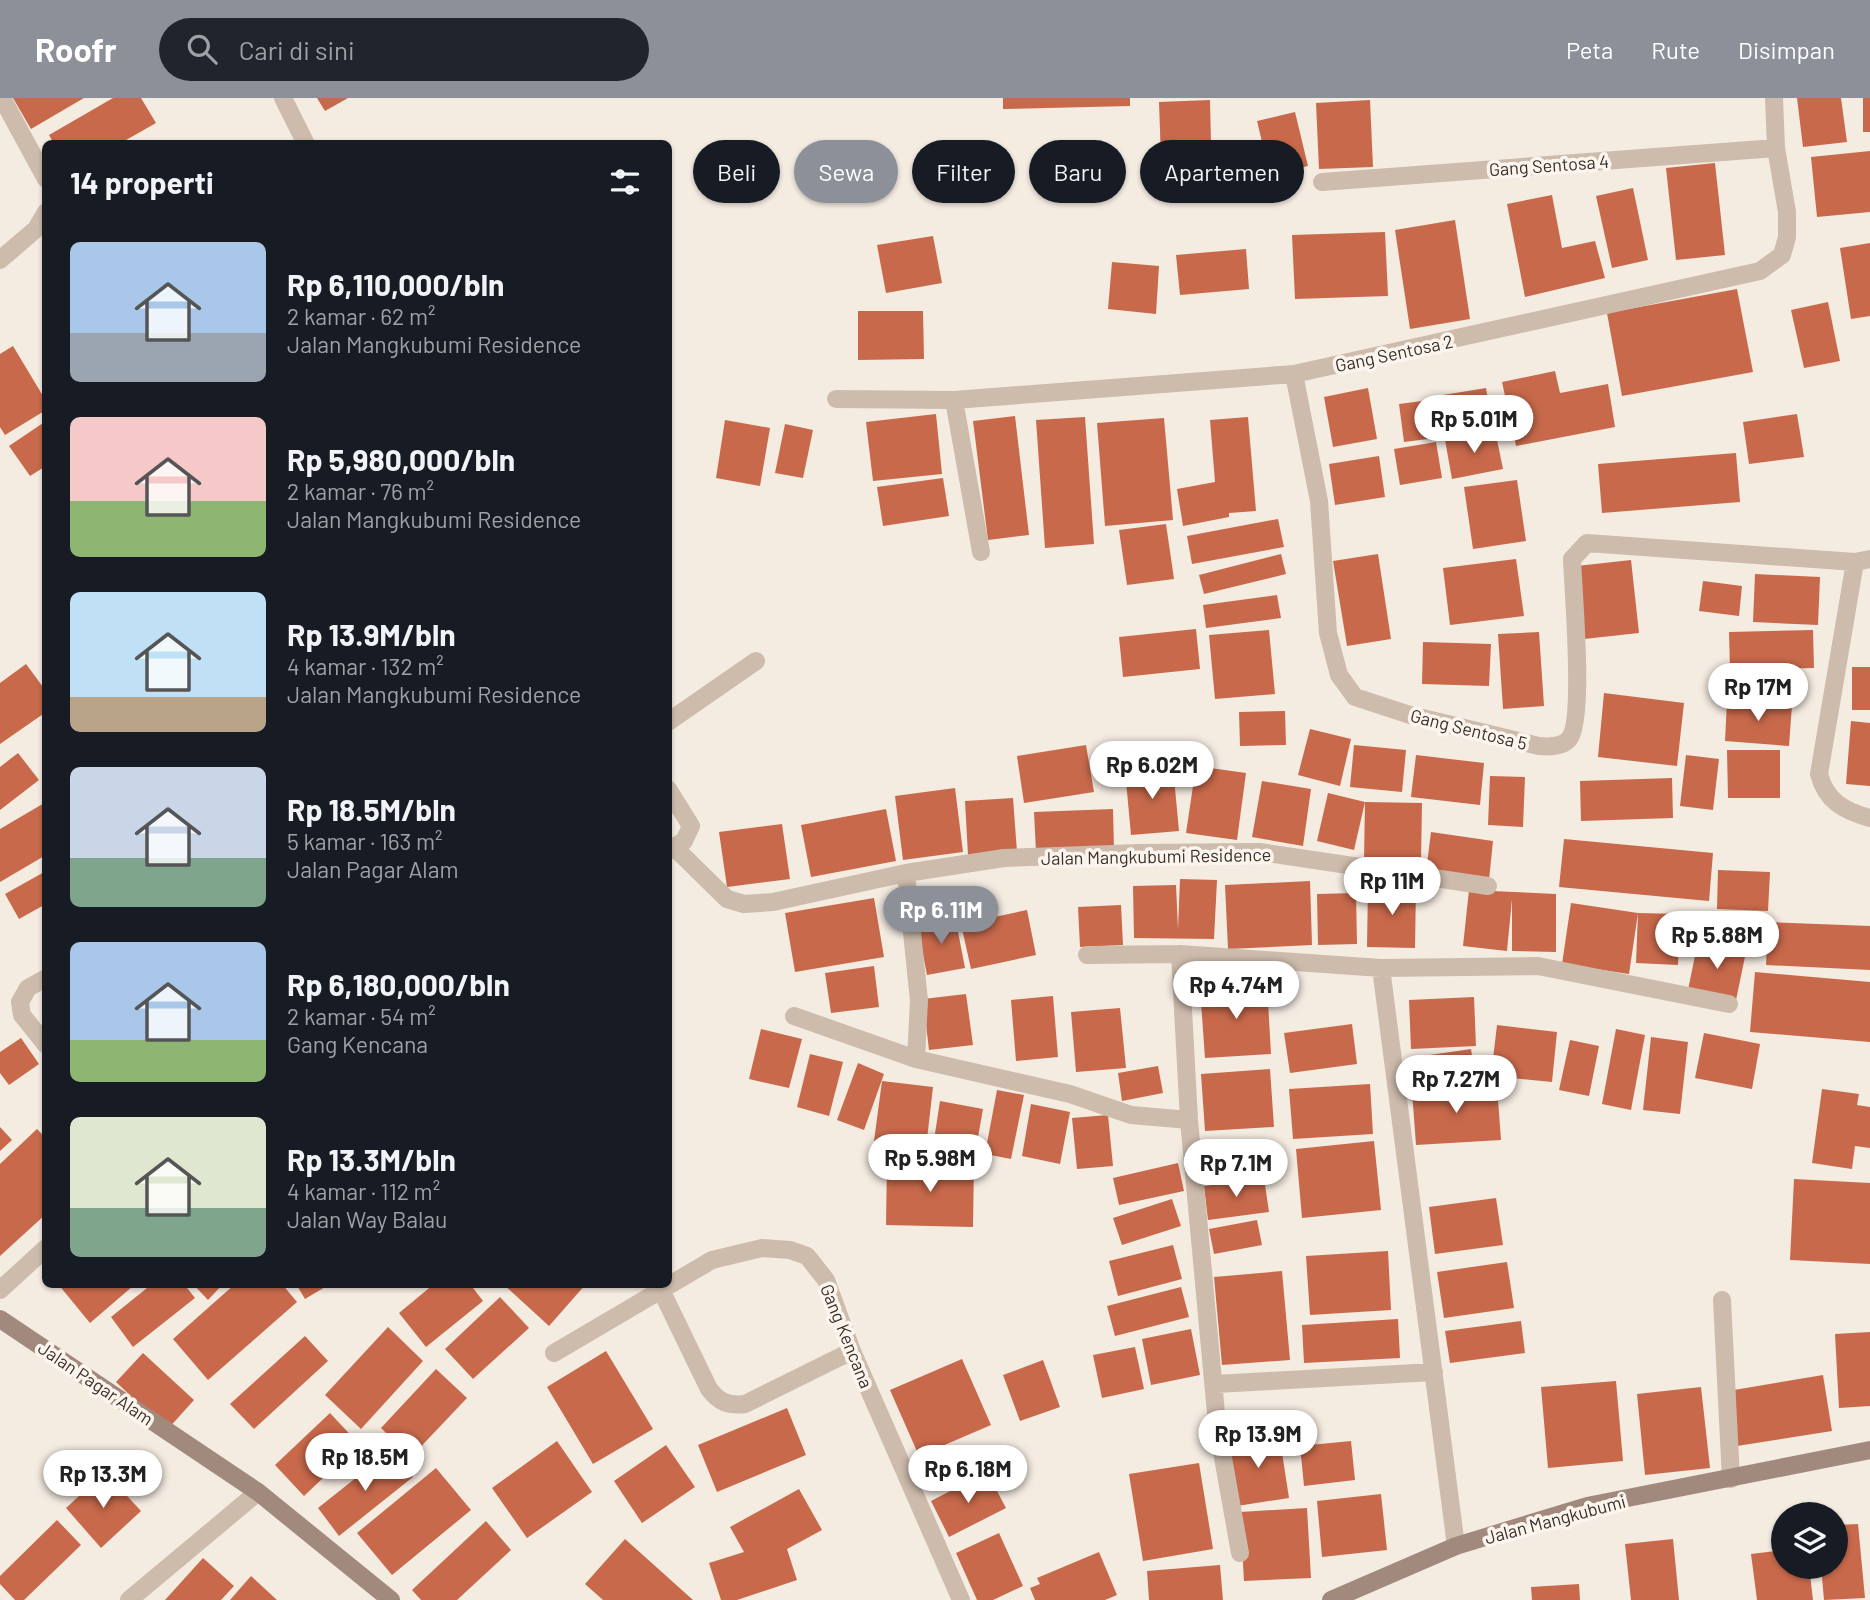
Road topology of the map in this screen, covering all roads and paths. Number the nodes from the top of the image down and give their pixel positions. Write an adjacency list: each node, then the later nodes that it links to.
1 (2, 98): 6 (street)
2 (283, 98): 4 (street)
3 (1774, 98): 5 (street, Gang Sentosa 2)
4 (304, 140)
5 (1776, 148): 7 (street, Gang Sentosa 4); 10 (street, Gang Sentosa 2)
6 (42, 172)
7 (1322, 182)
8 (42, 219): 9 (street)
9 (0, 260)
10 (1294, 374): 12 (street, Gang Sentosa 2); 14 (street, Gang Sentosa 5)
11 (836, 398): 12 (street, Gang Sentosa 2)
12 (954, 400): 13 (street)
13 (981, 552)
14 (1862, 560): 18 (street, Gang Sentosa 5)
15 (757, 661): 16 (street)
16 (672, 719)
17 (672, 796): 19 (street)
18 (1870, 818)
19 (672, 850): 20 (street, Jalan Mangkubumi Residence)
20 (906, 873): 21 (street, Jalan Mangkubumi Residence); 29 (street)
21 (1488, 886)
22 (1180, 954): 23 (street); 24 (street); 30 (street)
23 (1087, 955)
24 (1381, 968): 26 (street); 40 (street)
25 (42, 980): 28 (street)
26 (1729, 1004)
27 (794, 1016): 29 (street)
28 (42, 1040)
29 (916, 1059): 30 (street)
30 (1189, 1120): 41 (street)
31 (42, 1252): 34 (street)
32 (672, 1284): 38 (street, Gang Kencana)
33 (664, 1288): 35 (street, Gang Kencana)
34 (0, 1290)
35 (661, 1290): 38 (street); 39 (street, Gang Kencana)
36 (1722, 1300): 43 (street)
37 (0, 1319): 44 (street, Jalan Pagar Alam)
38 (852, 1351): 49 (street, Gang Kencana)
39 (554, 1353)
40 (1434, 1372): 41 (street); 45 (street)
41 (1215, 1384): 46 (street)
42 (1870, 1450): 43 (street, Jalan Mangkubumi)
43 (1731, 1479): 45 (street, Jalan Mangkubumi)
44 (258, 1492): 47 (street); 48 (street, Jalan Pagar Alam)
45 (1456, 1546): 50 (street, Jalan Mangkubumi)
46 (1240, 1553)
47 (129, 1600)
48 (391, 1600)
49 (961, 1600)
50 (1331, 1600)

